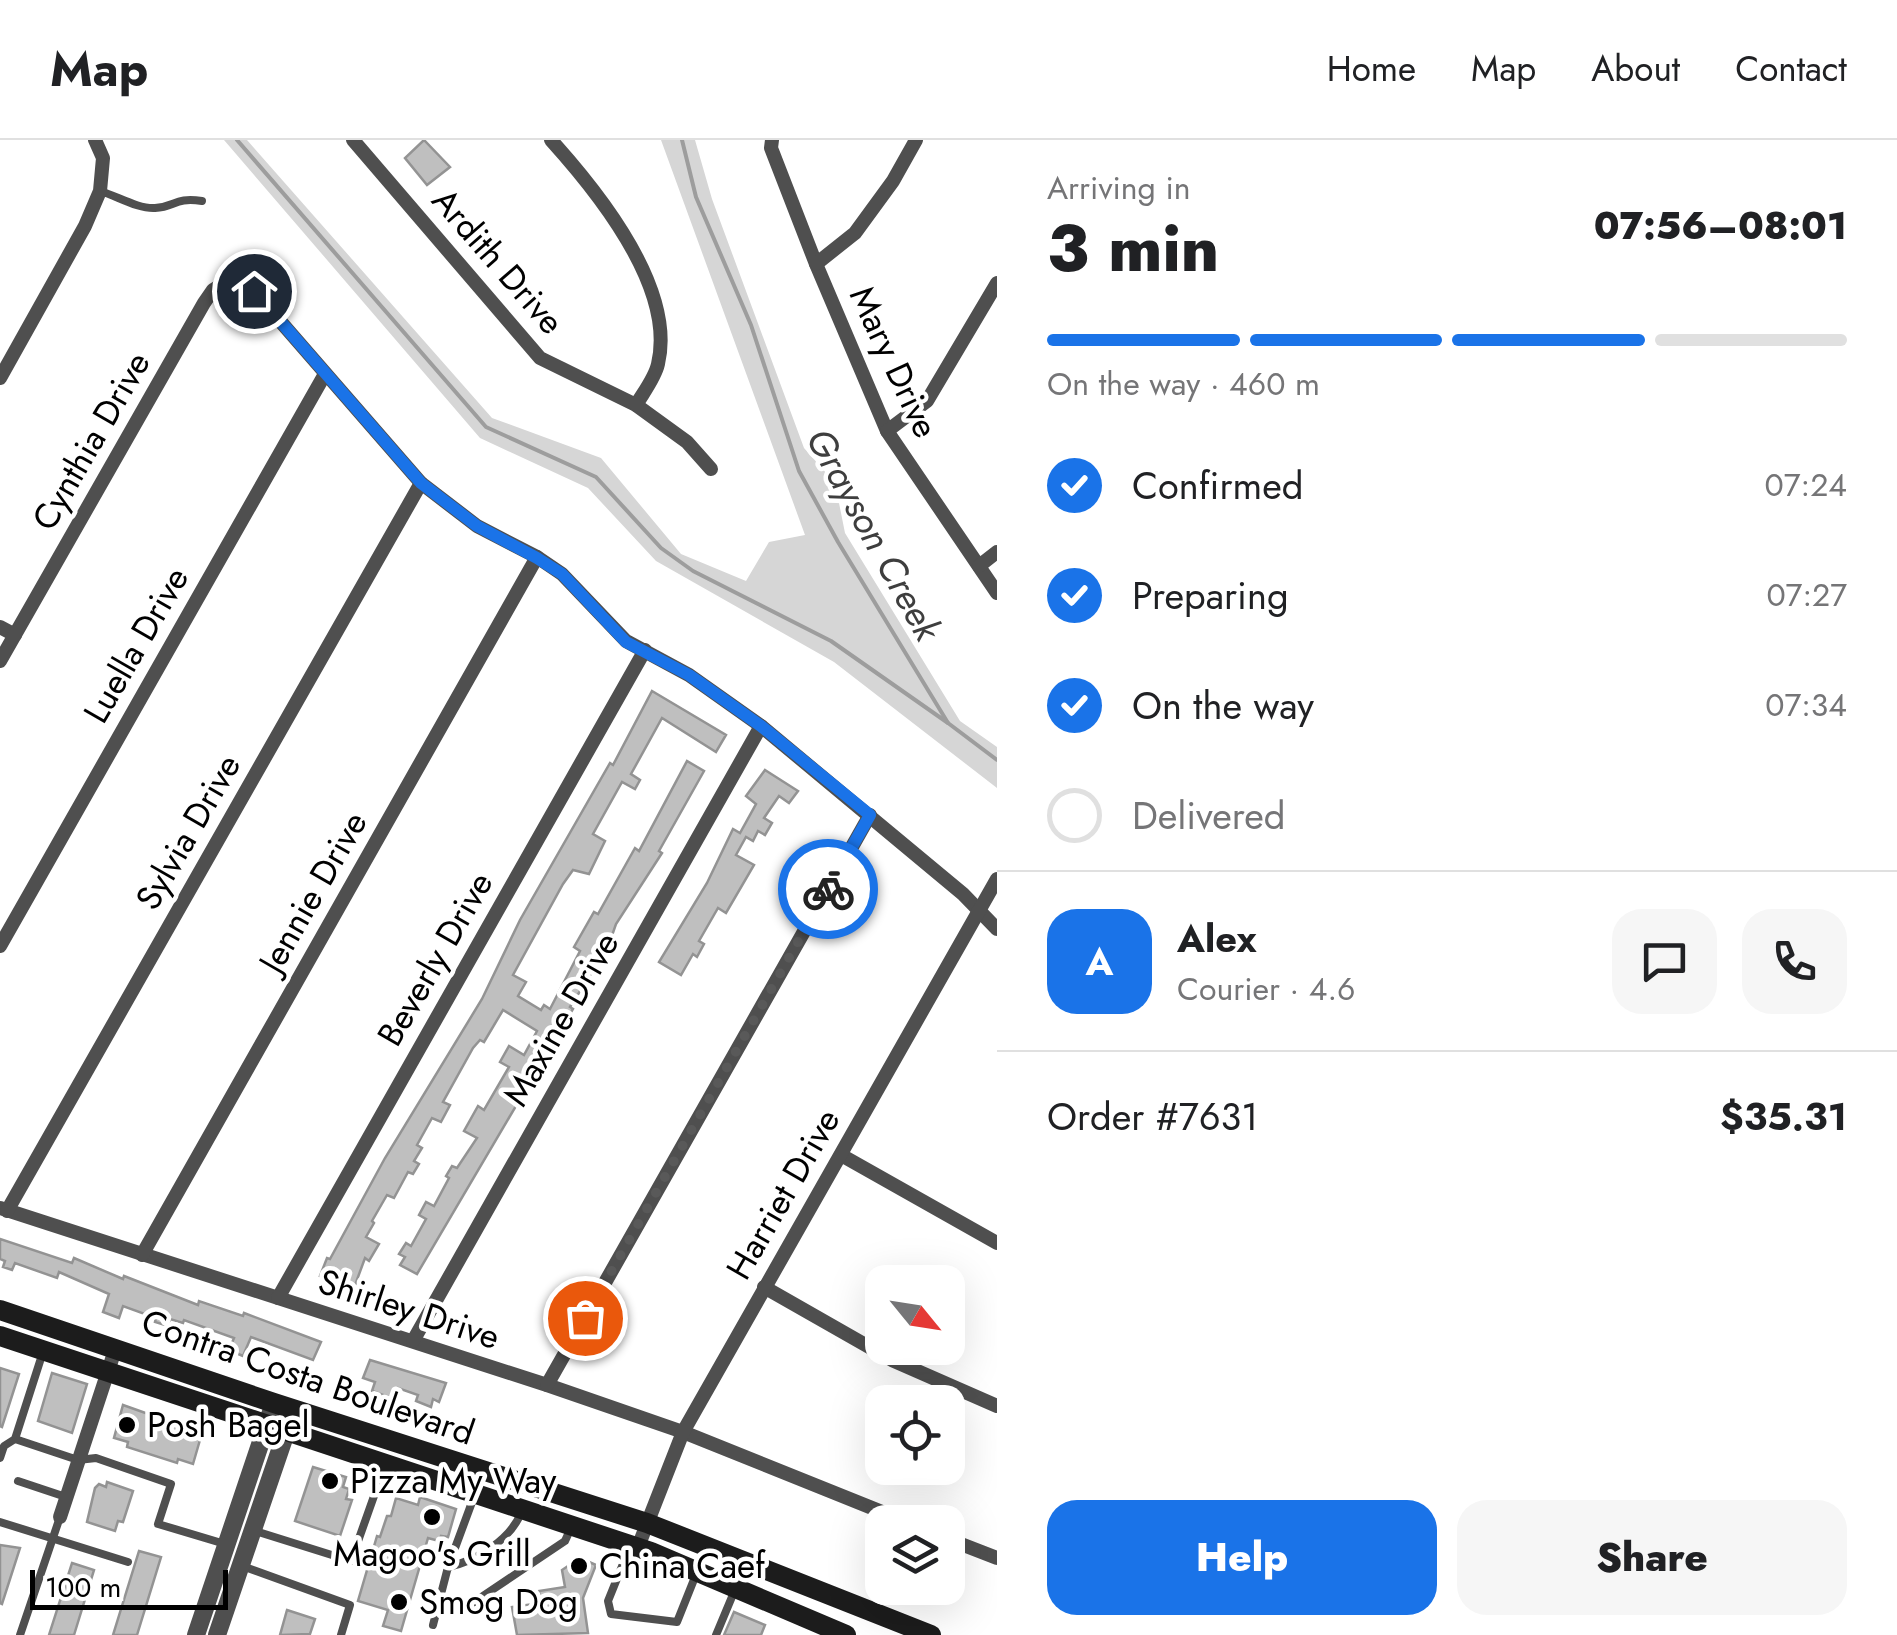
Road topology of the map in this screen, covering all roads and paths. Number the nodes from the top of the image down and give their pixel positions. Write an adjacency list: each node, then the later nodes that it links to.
1 (96, 140): 6 (street)
2 (353, 140): 12 (street, Ardith Drive)
3 (551, 140): 12 (street)
4 (772, 140): 8 (street, Mary Drive)
5 (916, 140): 8 (street)
6 (100, 191): 7 (lane); 11 (street)
7 (202, 201)
8 (816, 264): 13 (street, Mary Drive)
9 (997, 283): 13 (street)
10 (325, 374): 15 (street); 21 (street, Cynthia Drive); 29 (street, Luella Drive)
11 (0, 378)
12 (636, 405): 14 (street, Ardith Drive)
13 (887, 431): 18 (street, Mary Drive)
14 (711, 469)
15 (421, 483): 17 (street); 31 (street, Sylvia Drive)
16 (997, 552): 18 (street)
17 (537, 558): 22 (street); 33 (street, Jennie Drive)
18 (979, 566): 19 (street, Mary Drive)
19 (997, 593)
20 (0, 627): 21 (street)
21 (15, 634): 23 (street, Cynthia Drive)
22 (645, 650): 24 (street); 35 (street, Beverly Drive)
23 (0, 661)
24 (761, 726): 25 (street); 38 (street, Maxine Drive)
25 (870, 815): 27 (street); 42 (street)
26 (997, 879): 27 (street, Harriet Drive)
27 (979, 910): 28 (street); 30 (street, Harriet Drive)
28 (997, 929)
29 (0, 946)
30 (840, 1154): 32 (street); 34 (street, Harriet Drive)
31 (4, 1210): 33 (street, Shirley Drive)
32 (997, 1242)
33 (142, 1256): 35 (street, Shirley Drive)
34 (764, 1287): 44 (street); 46 (street, Harriet Drive)
35 (278, 1298): 38 (street, Shirley Drive)
36 (0, 1310): 39 (main road, Contra Costa Boulevard)
37 (0, 1336): 40 (main road, Contra Costa Boulevard)
38 (413, 1341): 42 (street, Shirley Drive)
39 (116, 1347): 41 (street); 43 (main road, Contra Costa Boulevard)
40 (43, 1350): 41 (main road, Contra Costa Boulevard); 47 (lane)
41 (108, 1372): 45 (main road, Contra Costa Boulevard); 49 (street)
42 (547, 1385): 46 (street, Shirley Drive)
43 (284, 1406): 45 (street); 58 (main road, Contra Costa Boulevard)
44 (997, 1406)
45 (276, 1430): 50 (main road, Contra Costa Boulevard); 60 (street); 64 (street)
46 (682, 1432): 54 (street, Shirley Drive); 58 (street, Harriet Drive)
47 (15, 1439): 48 (lane); 49 (lane)
48 (0, 1458)
49 (78, 1460): 53 (street); 64 (lane)
50 (386, 1463): 52 (main road, Contra Costa Boulevard); 60 (lane)
51 (18, 1480): 53 (lane)
52 (475, 1494): 55 (main road, Contra Costa Boulevard); 68 (lane)
53 (66, 1496): 56 (street)
54 (865, 1505)
55 (522, 1510): 59 (main road, Contra Costa Boulevard); 68 (lane)
56 (60, 1517): 61 (lane)
57 (0, 1522): 61 (lane)
58 (647, 1523): 62 (street, Harriet Drive); 79 (main road, Contra Costa Boulevard)
59 (572, 1526): 62 (main road, Contra Costa Boulevard); 71 (lane)
60 (252, 1530): 67 (street)
61 (52, 1539): 66 (lane); 73 (lane)
62 (634, 1546): 69 (main road, Contra Costa Boulevard); 69 (lane)
63 (965, 1546): 65 (street)
64 (224, 1552): 67 (lane); 74 (street)
65 (997, 1558)
66 (128, 1562)
67 (241, 1566): 75 (street); 76 (lane)
68 (448, 1567): 72 (lane)
69 (697, 1572): 70 (main road, Contra Costa Boulevard)
70 (736, 1588): 77 (lane); 78 (main road, Contra Costa Boulevard)
71 (471, 1604)
72 (432, 1625)
73 (20, 1635)
74 (196, 1635)
75 (217, 1635)
76 (341, 1635)
77 (716, 1635)
78 (846, 1635)
79 (931, 1635)

